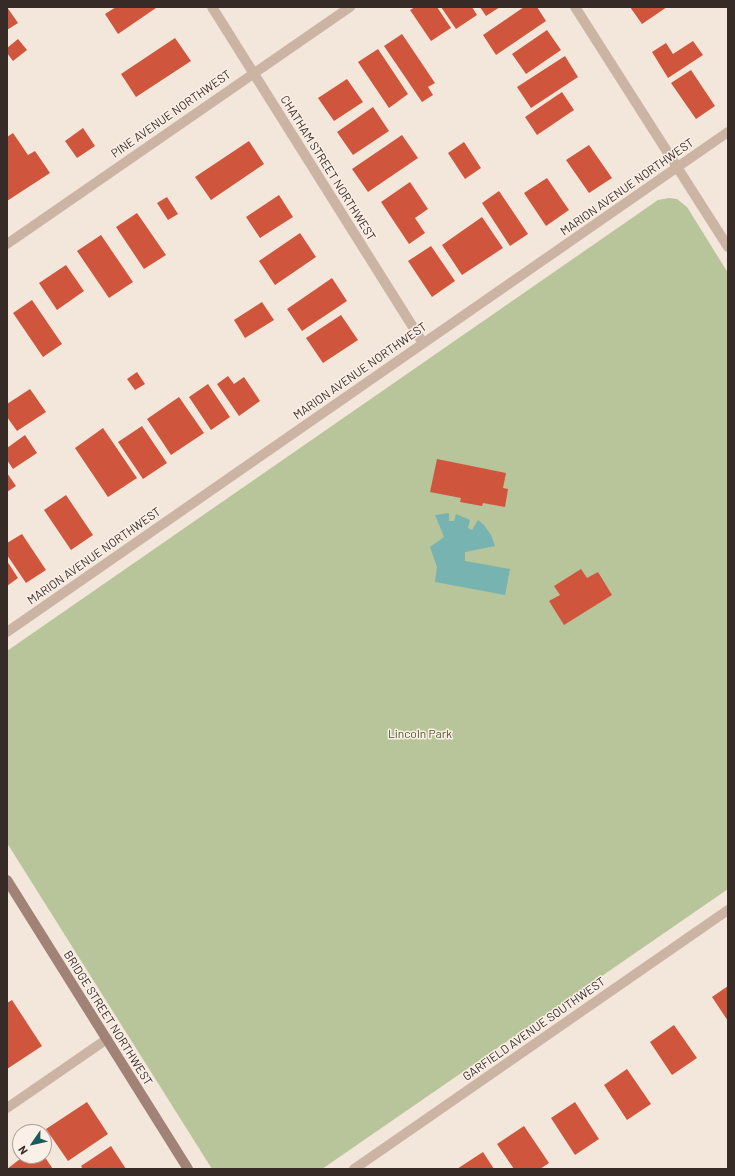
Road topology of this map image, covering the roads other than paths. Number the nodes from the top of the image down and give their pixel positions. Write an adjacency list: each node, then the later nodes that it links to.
1 (212, 7): 4 (street, CHATHAM STREET NORTHWEST)
2 (350, 7): 4 (street, PINE AVENUE NORTHWEST)
3 (575, 7): 6 (street)
4 (253, 73): 7 (street, PINE AVENUE NORTHWEST); 9 (street, CHATHAM STREET NORTHWEST)
5 (728, 132): 6 (street, MARION AVENUE NORTHWEST)
6 (678, 168): 8 (street); 9 (street, MARION AVENUE NORTHWEST)
7 (7, 244)
8 (728, 247)
9 (423, 343): 10 (street, MARION AVENUE NORTHWEST)
10 (7, 632)
11 (7, 880): 13 (main road, BRIDGE STREET NORTHWEST)
12 (728, 910): 16 (street, GARFIELD AVENUE SOUTHWEST)
13 (107, 1039): 14 (street); 15 (main road, BRIDGE STREET NORTHWEST)
14 (7, 1108)
15 (188, 1169)
16 (354, 1169)

